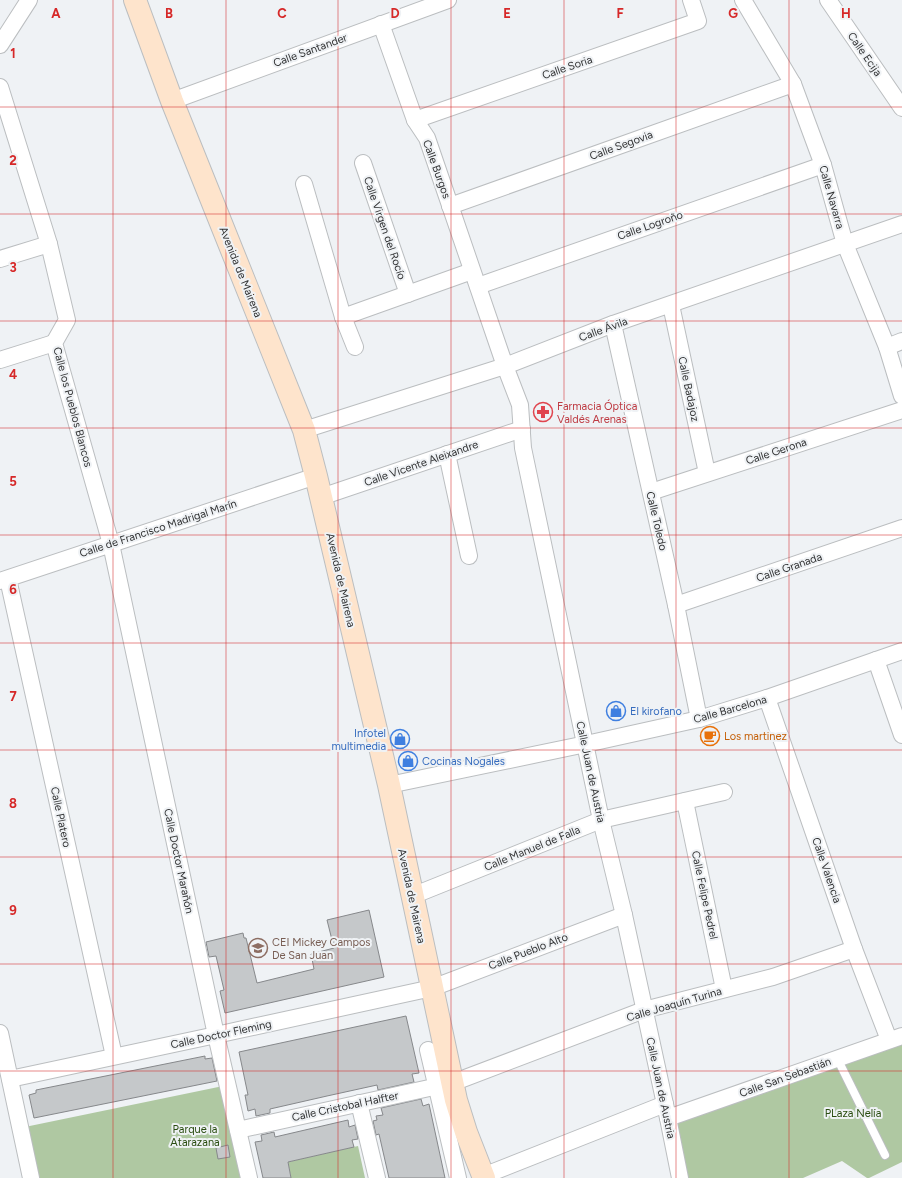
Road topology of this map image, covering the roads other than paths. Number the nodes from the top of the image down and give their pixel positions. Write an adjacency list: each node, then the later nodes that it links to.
1 (29, 0): 9 (street)
2 (135, 0): 12 (street, Avenida de Mairena)
3 (448, 0): 7 (street, Calle Santander)
4 (691, 0): 15 (street, Calle Soria)
5 (828, 0): 14 (street, Calle Ecija)
6 (744, 3): 10 (street, Calle Navarra)
7 (414, 6): 8 (street, Calle Santander)
8 (381, 24): 12 (street, Calle Santander); 15 (street, Calle Burgos)
9 (0, 45)
10 (793, 84): 17 (street, Calle Navarra); 19 (street, Calle Segovia)
11 (0, 87): 13 (street, Calle los Pueblos Blancos)
12 (172, 101): 38 (street, Avenida de Mairena)
13 (3, 107): 21 (street, Calle los Pueblos Blancos)
14 (902, 108)
15 (415, 120): 19 (street, Calle Burgos)
16 (363, 163): 26 (street, Calle Virgen del Rocío)
17 (823, 165): 22 (street, Calle Navarra); 25 (street, Calle Logroño)
18 (304, 184): 28 (street)
19 (450, 206): 24 (street, Calle Burgos)
20 (902, 224): 22 (street, Calle Ávila)
21 (49, 244): 23 (street); 30 (street, Calle los Pueblos Blancos)
22 (845, 244): 27 (street, Calle Ávila); 31 (street, Calle Navarra)
23 (0, 259)
24 (472, 271): 25 (street, Calle Burgos); 26 (street)
25 (478, 286): 34 (street, Calle Burgos)
26 (408, 294): 28 (street)
27 (671, 305): 29 (street, Calle Ávila); 40 (street, Calle Badajoz)
28 (343, 317): 32 (street)
29 (613, 324): 34 (street, Calle Ávila); 42 (street, Calle Toledo)
30 (54, 343): 33 (street); 45 (street, Calle los Pueblos Blancos)
31 (895, 344): 35 (street, Calle Navarra)
32 (355, 347)
33 (0, 360)
34 (505, 366): 37 (street, Calle Juan de Austria); 38 (street, Calle Ávila)
35 (902, 396)
36 (902, 410): 40 (street, Calle Gerona)
37 (522, 429): 39 (street, Calle Vicente Aleixandre); 54 (street, Calle Juan de Austria)
38 (304, 430): 41 (street, Avenida de Mairena)
39 (447, 454): 43 (street, Calle Vicente Aleixandre); 46 (street)
40 (707, 473): 42 (street, Calle Gerona)
41 (316, 476): 43 (street, Avenida de Mairena); 45 (street, Calle de Francisco Madrigal Marín)
42 (651, 492): 48 (street, Calle Toledo)
43 (321, 497): 55 (street, Avenida de Mairena)
44 (902, 528): 48 (street, Calle Granada)
45 (111, 544): 47 (street, Calle de Francisco Madrigal Marín); 66 (street, Calle Doctor Marañón)
46 (469, 556)
47 (4, 580): 69 (street, Calle Platero)
48 (676, 605): 52 (street, Calle Toledo)
49 (902, 651): 50 (street, Calle Barcelona)
50 (876, 660): 51 (street, Calle Barcelona); 53 (street)
51 (767, 698): 52 (street, Calle Barcelona); 61 (street, Calle Valencia)
52 (699, 719): 54 (street, Calle Barcelona)
53 (902, 735)
54 (586, 744): 55 (street, Calle Barcelona); 58 (street, Calle Juan de Austria)
55 (389, 785): 59 (street, Avenida de Mairena)
56 (724, 792): 57 (street, Calle Manuel de Falla)
57 (685, 801): 58 (street, Calle Manuel de Falla); 63 (street, Calle Felipe Pedrel)
58 (601, 820): 59 (street, Calle Manuel de Falla); 60 (street, Calle Juan de Austria)
59 (412, 896): 62 (street, Avenida de Mairena)
60 (624, 915): 62 (street, Calle Pueblo Alto); 64 (street, Calle Juan de Austria)
61 (854, 949): 63 (street, Calle Joaquín Turina); 67 (street, Calle Valencia)
62 (432, 988): 66 (street, Calle Doctor Fleming); 72 (street, Avenida de Mairena)
63 (724, 989): 64 (street, Calle Joaquín Turina)
64 (644, 1010): 72 (street, Calle Joaquín Turina); 74 (street, Calle Juan de Austria)
65 (0, 1033): 71 (street)
66 (216, 1035): 69 (street, Calle Doctor Fleming); 75 (street, Calle Doctor Marañón)
67 (895, 1038): 70 (street, Calle San Sebastián)
68 (428, 1050): 72 (street)
69 (114, 1056): 71 (street, Calle Doctor Fleming)
70 (838, 1058): 74 (street, Calle San Sebastián); 76 (lane)
71 (10, 1079): 78 (street)
72 (444, 1084): 73 (street, Calle Cristobal Halfter); 77 (street, Avenida de Mairena); 81 (street)
73 (359, 1103): 75 (street, Calle Cristobal Halfter); 80 (street)
74 (667, 1111): 77 (street, Calle San Sebastián); 82 (street, Calle Juan de Austria)
75 (238, 1130): 79 (street, Calle Doctor Marañón)
76 (885, 1155)
77 (484, 1177)
78 (31, 1178)
79 (249, 1178)
80 (377, 1178)
81 (458, 1178)
82 (680, 1178)

